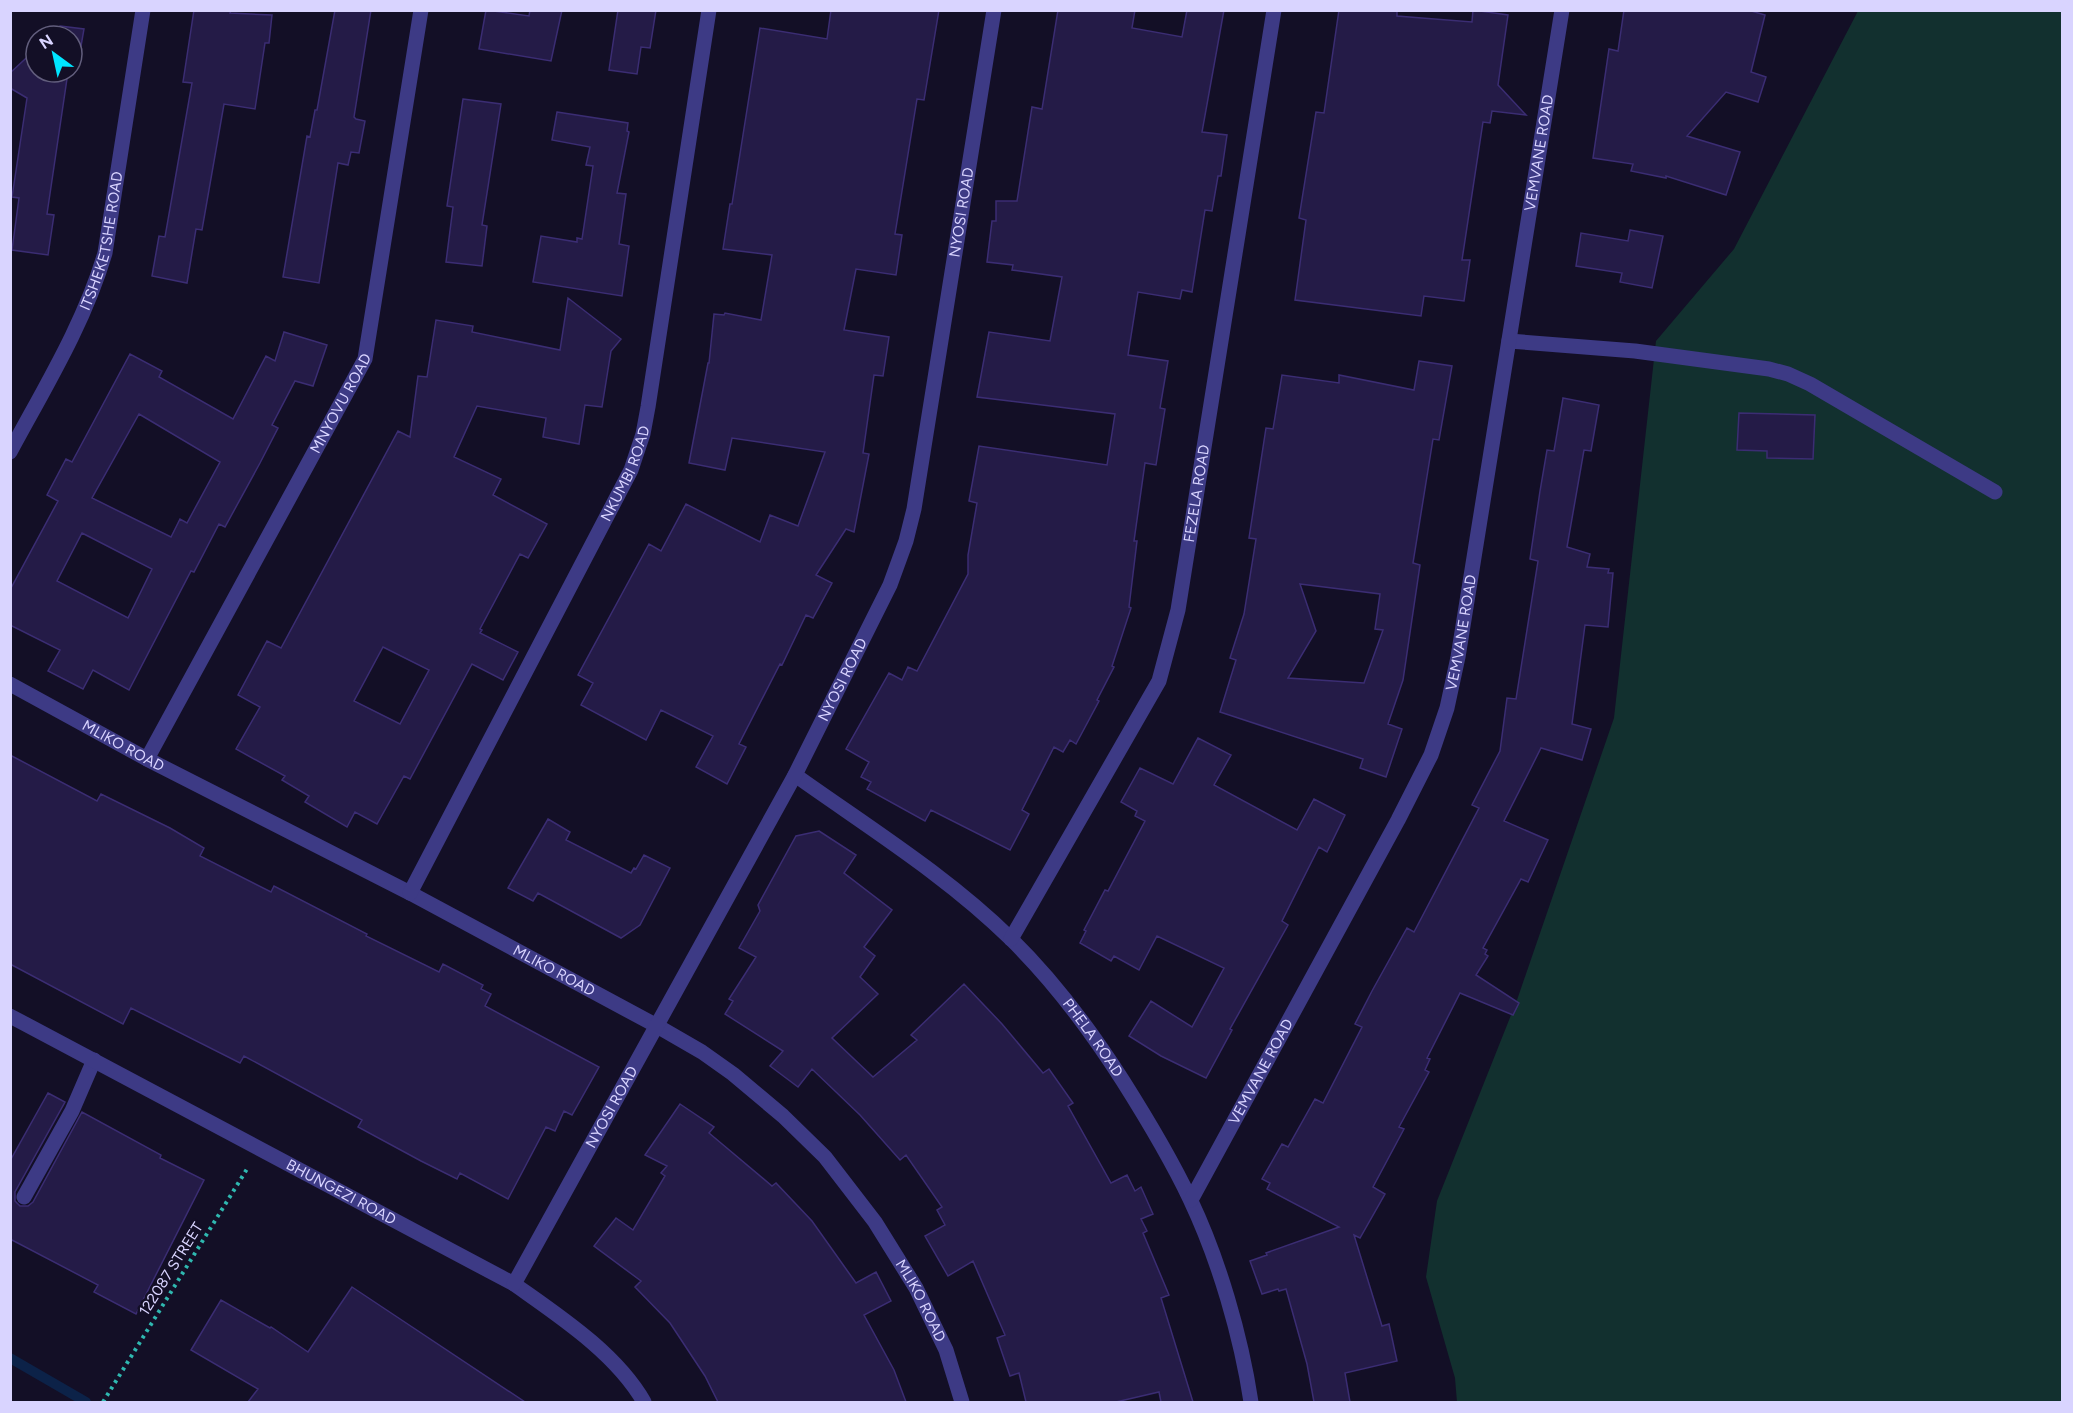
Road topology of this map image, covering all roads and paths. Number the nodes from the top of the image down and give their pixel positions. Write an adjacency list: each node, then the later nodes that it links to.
1 (143, 10): 8 (street, ITSHEKETSHE ROAD)
2 (421, 10): 11 (street, MNYOVU ROAD)
3 (709, 10): 13 (street, NKUMBI ROAD)
4 (994, 10): 12 (street, NYOSI ROAD)
5 (1274, 10): 14 (street, FEZELA ROAD)
6 (1562, 10): 7 (street, VEMVANE ROAD)
7 (1509, 341): 9 (street); 20 (street, VEMVANE ROAD)
8 (10, 452)
9 (1995, 492)
10 (10, 684): 11 (street, MLIKO ROAD)
11 (147, 759): 13 (street, MLIKO ROAD)
12 (795, 775): 14 (street, PHELA ROAD); 16 (street, NYOSI ROAD)
13 (410, 893): 16 (street, MLIKO ROAD)
14 (1011, 939): 20 (street, PHELA ROAD)
15 (10, 1016): 17 (street, BHUNGEZI ROAD)
16 (657, 1026): 21 (street, NYOSI ROAD); 24 (street, MLIKO ROAD)
17 (94, 1060): 18 (street, BHUNGEZI ROAD); 19 (street)
18 (260, 1148): 21 (street, BHUNGEZI ROAD); 22 (path, 122087 STREET)
19 (24, 1197)
20 (1191, 1200): 25 (street, PHELA ROAD)
21 (514, 1284): 23 (street, BHUNGEZI ROAD)
22 (103, 1402)
23 (644, 1402)
24 (962, 1402)
25 (1251, 1402)

